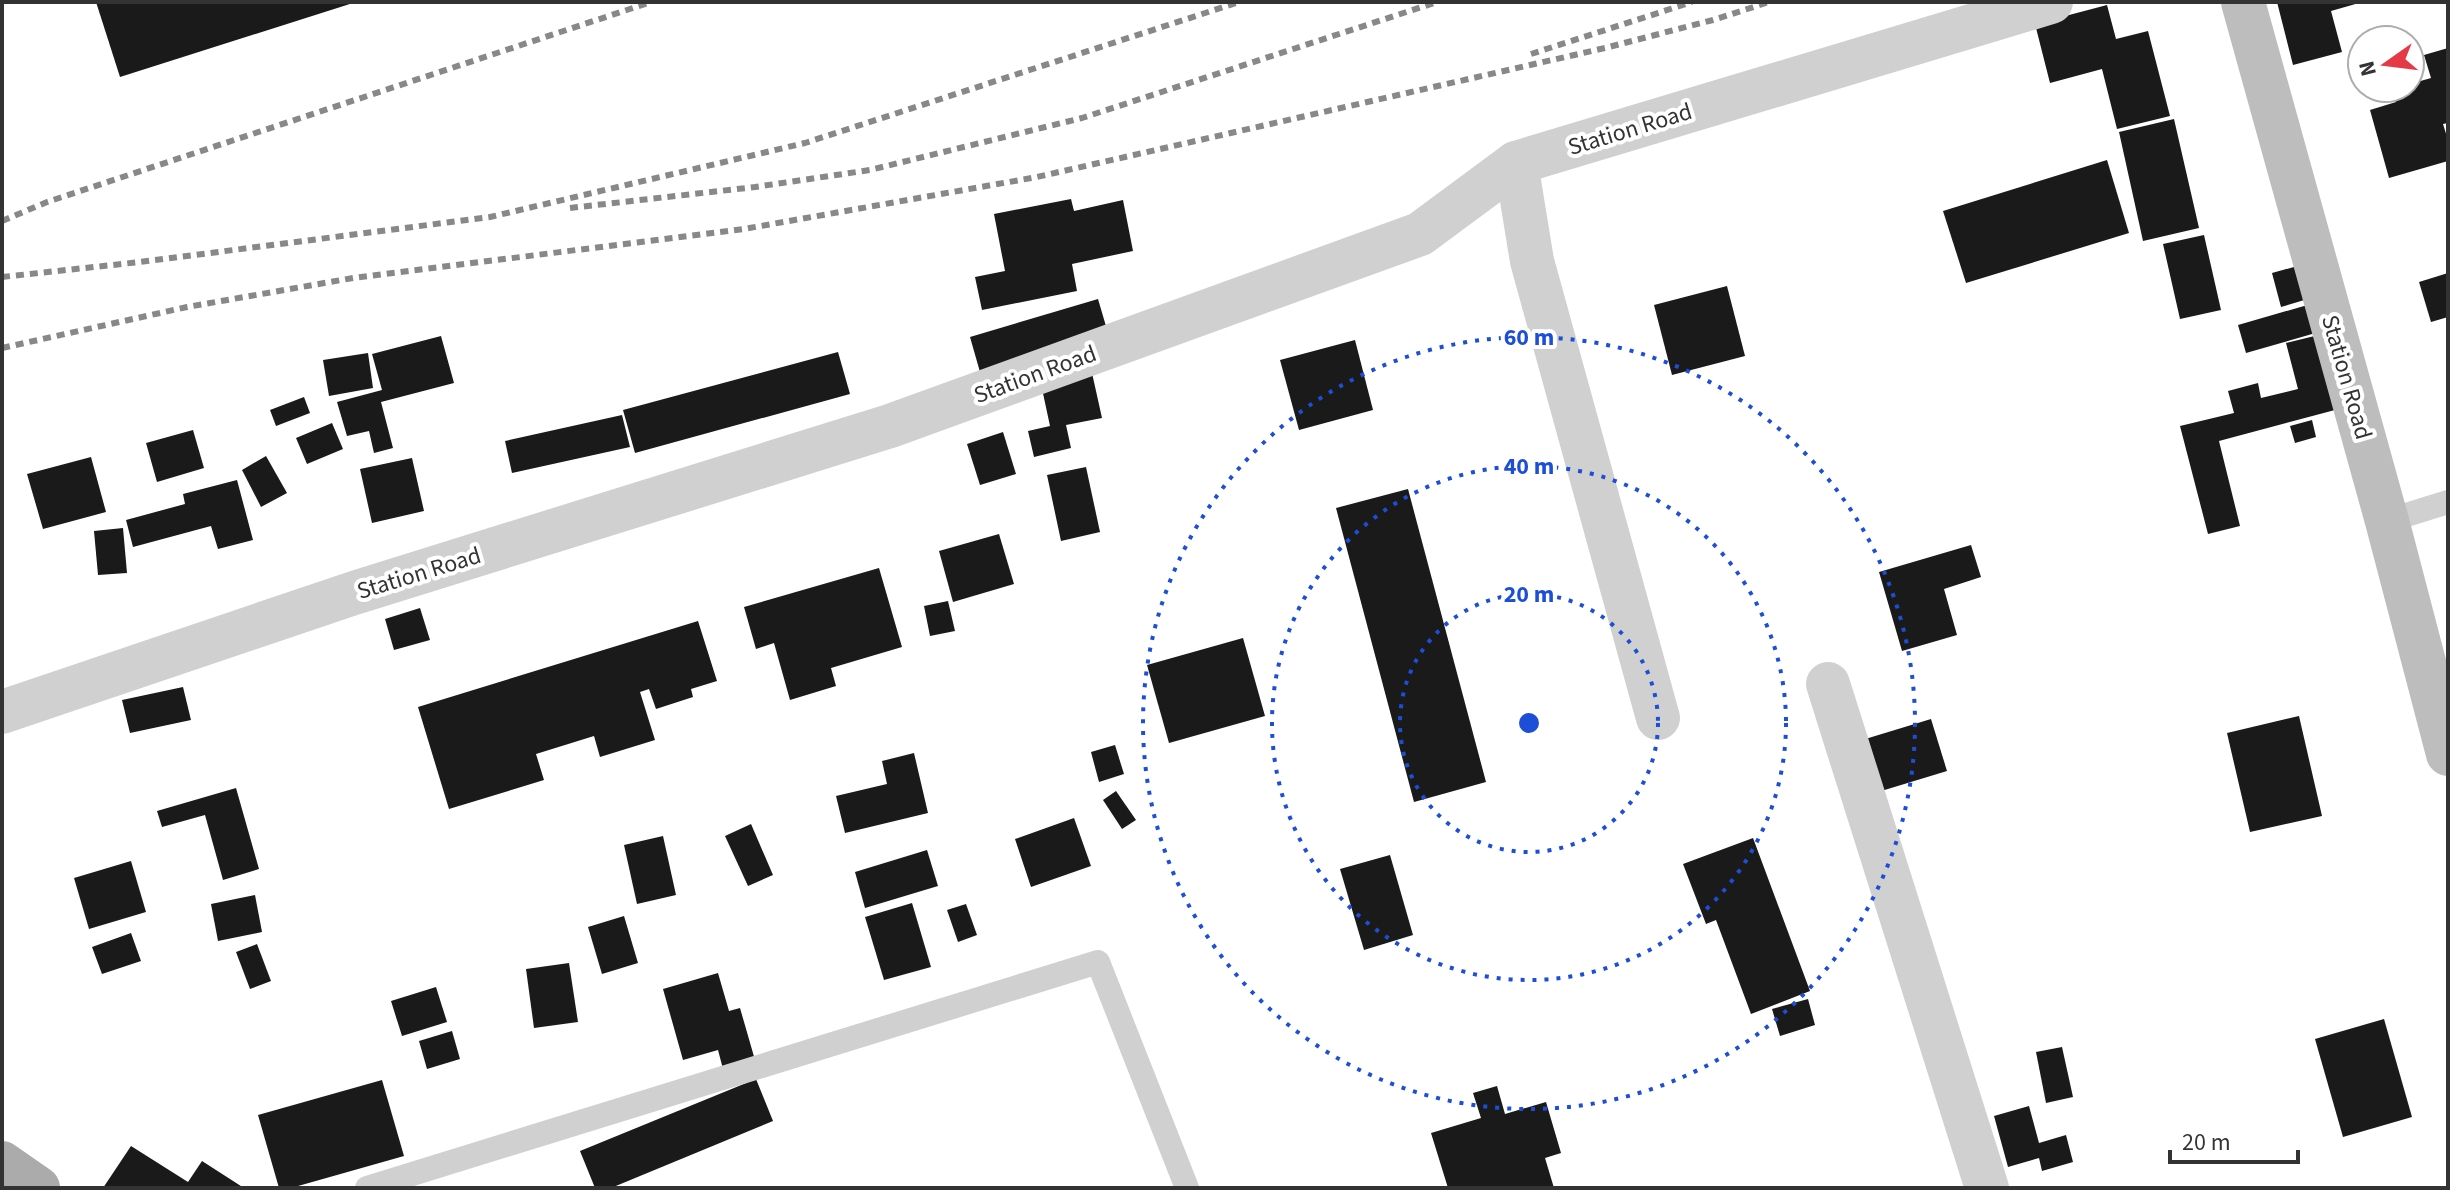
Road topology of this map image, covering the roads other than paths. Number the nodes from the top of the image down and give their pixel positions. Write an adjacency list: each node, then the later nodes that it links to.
1 (2051, 2): 3 (street, Station Road)
2 (2243, 2): 5 (main road, Station Road)
3 (1516, 163): 7 (street, Station Road); 8 (street)
4 (2448, 502): 5 (lane)
5 (2387, 521): 9 (main road, Station Road)
6 (1828, 684): 14 (street)
7 (2, 712)
8 (1658, 718)
9 (2448, 754)
10 (2, 1163): 11 (main road)
11 (38, 1188)
12 (367, 1188): 13 (lane)
13 (1187, 1188)
14 (1987, 1188)

